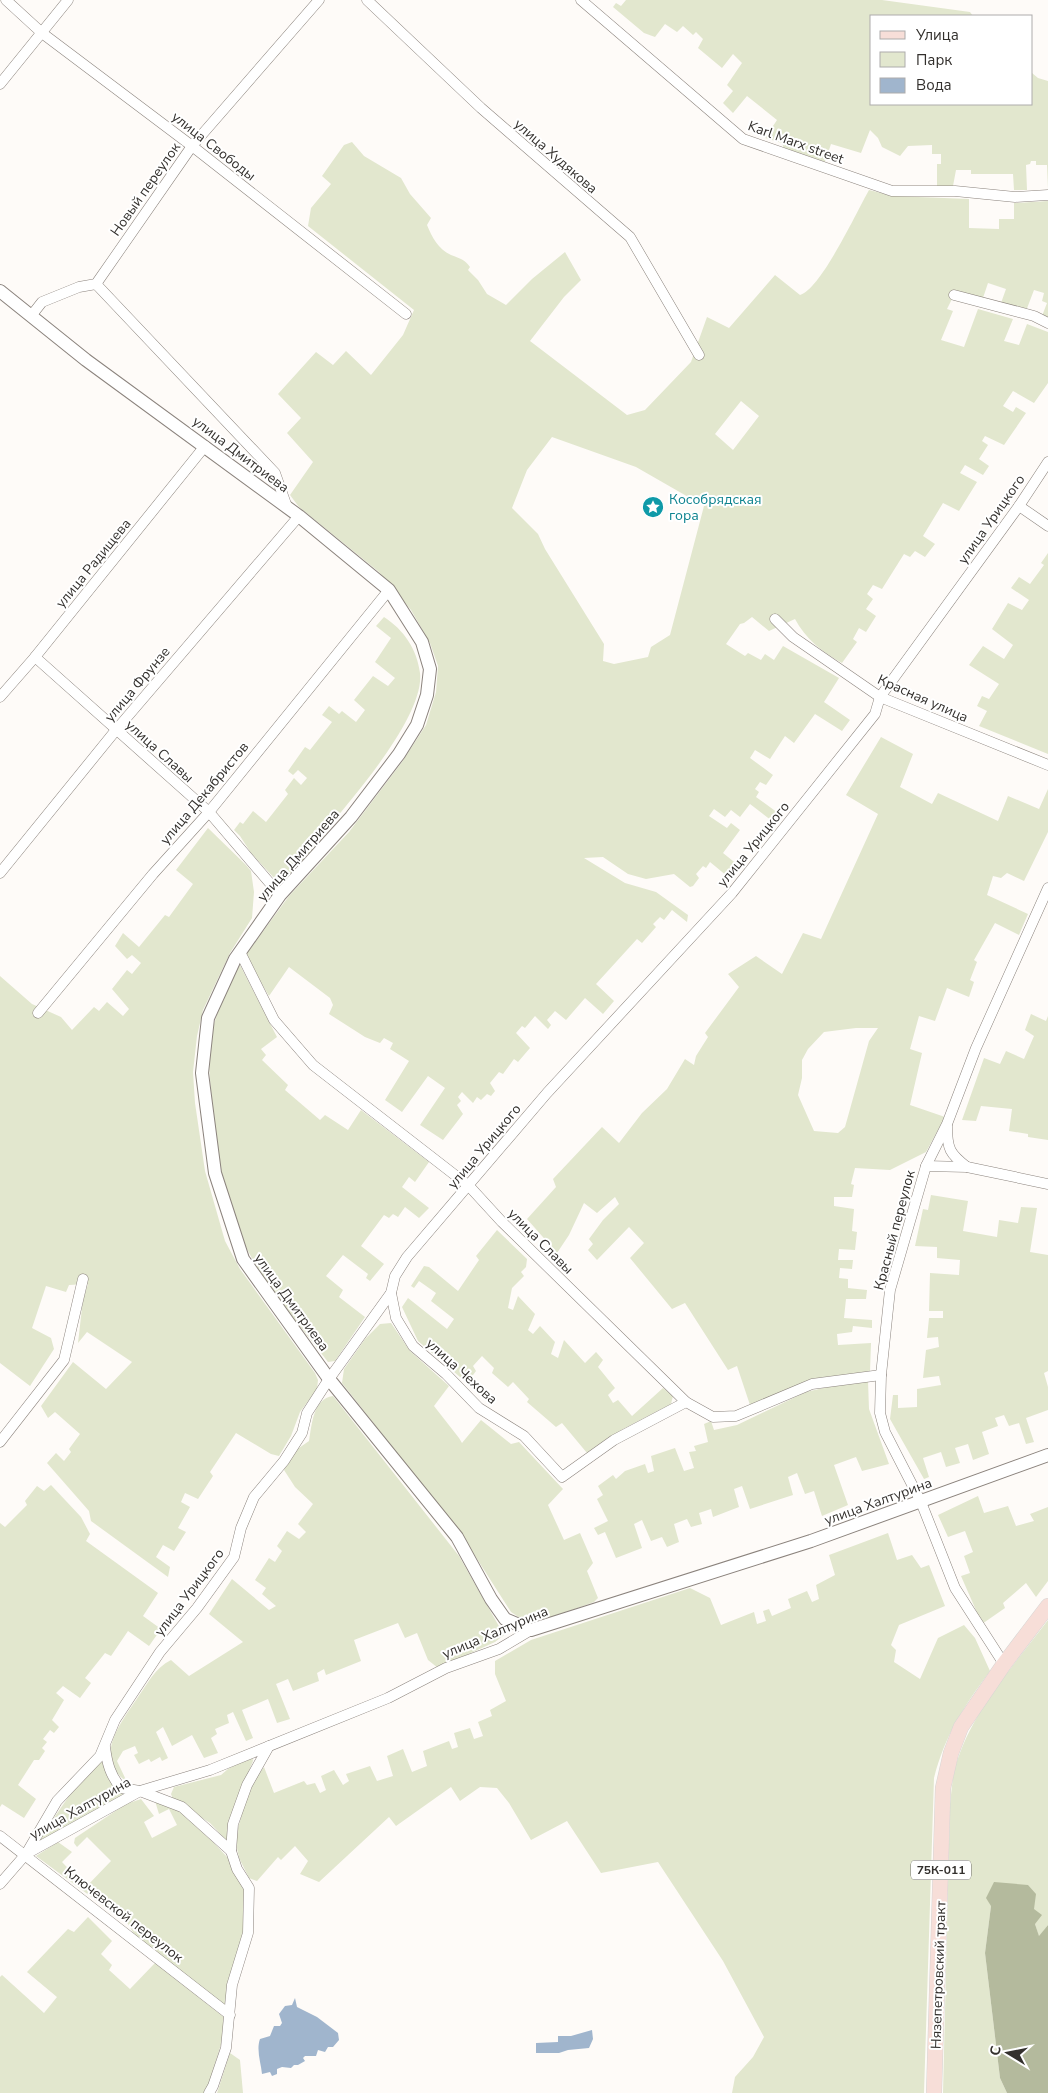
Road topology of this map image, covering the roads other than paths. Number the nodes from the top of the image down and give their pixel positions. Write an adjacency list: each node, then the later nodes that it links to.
1 (6, 0): 6 (street, улица Свободы)
2 (68, 0): 6 (street)
3 (319, 0): 8 (street, Новый переулок)
4 (367, 0): 16 (street, улица Худякова)
5 (581, 0): 9 (street, Karl Marx street)
6 (42, 33): 7 (street); 8 (street, улица Свободы)
7 (0, 84)
8 (192, 146): 10 (street, Новый переулок); 13 (street, улица Свободы)
9 (1048, 195)
10 (96, 284): 14 (street); 20 (street)
11 (0, 291): 14 (street, улица Дмитриева)
12 (954, 295): 15 (street)
13 (406, 314)
14 (31, 316): 17 (street, улица Дмитриева)
15 (1048, 323)
16 (699, 354)
17 (206, 446): 20 (street, улица Дмитриева); 25 (street, улица Радищева)
18 (1048, 462): 19 (street, улица Урицкого)
19 (1019, 506): 22 (street); 27 (street, улица Урицкого)
20 (287, 507): 21 (street, улица Дмитриева)
21 (299, 516): 23 (street, улица Дмитриева); 28 (street, улица Фрунзе)
22 (1048, 526)
23 (389, 590): 30 (street, улица Декабристов); 33 (street, улица Дмитриева)
24 (775, 619): 27 (street, Красная улица)
25 (34, 657): 26 (street, улица Радищева); 28 (street, улица Славы)
26 (0, 697)
27 (880, 697): 29 (street, Красная улица); 40 (street, улица Урицкого)
28 (116, 730): 30 (street, улица Славы); 31 (street, улица Фрунзе)
29 (1048, 765)
30 (209, 812): 33 (street, улица Славы); 35 (street, улица Декабристов)
31 (0, 873)
32 (1048, 888): 36 (street, Красный переулок)
33 (280, 895): 34 (street, улица Дмитриева)
34 (240, 952): 40 (street, улица Славы); 44 (street, улица Дмитриева)
35 (38, 1013)
36 (948, 1124): 37 (street, Красный переулок); 38 (street)
37 (926, 1166): 38 (street); 43 (street, Красный переулок)
38 (967, 1167): 39 (street)
39 (1048, 1184)
40 (469, 1186): 42 (street, улица Урицкого); 45 (street, улица Славы)
41 (83, 1279): 46 (street)
42 (391, 1293): 44 (street, улица Урицкого); 45 (street, улица Чехова)
43 (881, 1375): 45 (street, улица Славы); 48 (street, Красный переулок)
44 (329, 1378): 50 (street, улица Дмитриева); 53 (street, улица Урицкого)
45 (686, 1402)
46 (0, 1442)
47 (1048, 1455): 48 (street, улица Халтурина)
48 (921, 1502): 50 (street, улица Халтурина); 51 (street, Красный переулок)
49 (1048, 1606): 51 (main road, 75К-011)
50 (530, 1630): 52 (street, улица Халтурина)
51 (1004, 1664): 61 (main road, Нязепетровский тракт / 75К-011)
52 (269, 1746): 54 (street, улица Халтурина); 56 (street)
53 (105, 1747): 54 (street); 57 (street, улица Урицкого)
54 (140, 1791): 56 (street); 57 (street, улица Халтурина)
55 (0, 1836): 57 (street, Ключевской переулок)
56 (232, 1851): 59 (street)
57 (26, 1854): 58 (street, улица Урицкого); 59 (street, Ключевской переулок)
58 (0, 1884)
59 (230, 2015): 60 (street)
60 (209, 2093)
61 (934, 2093)

